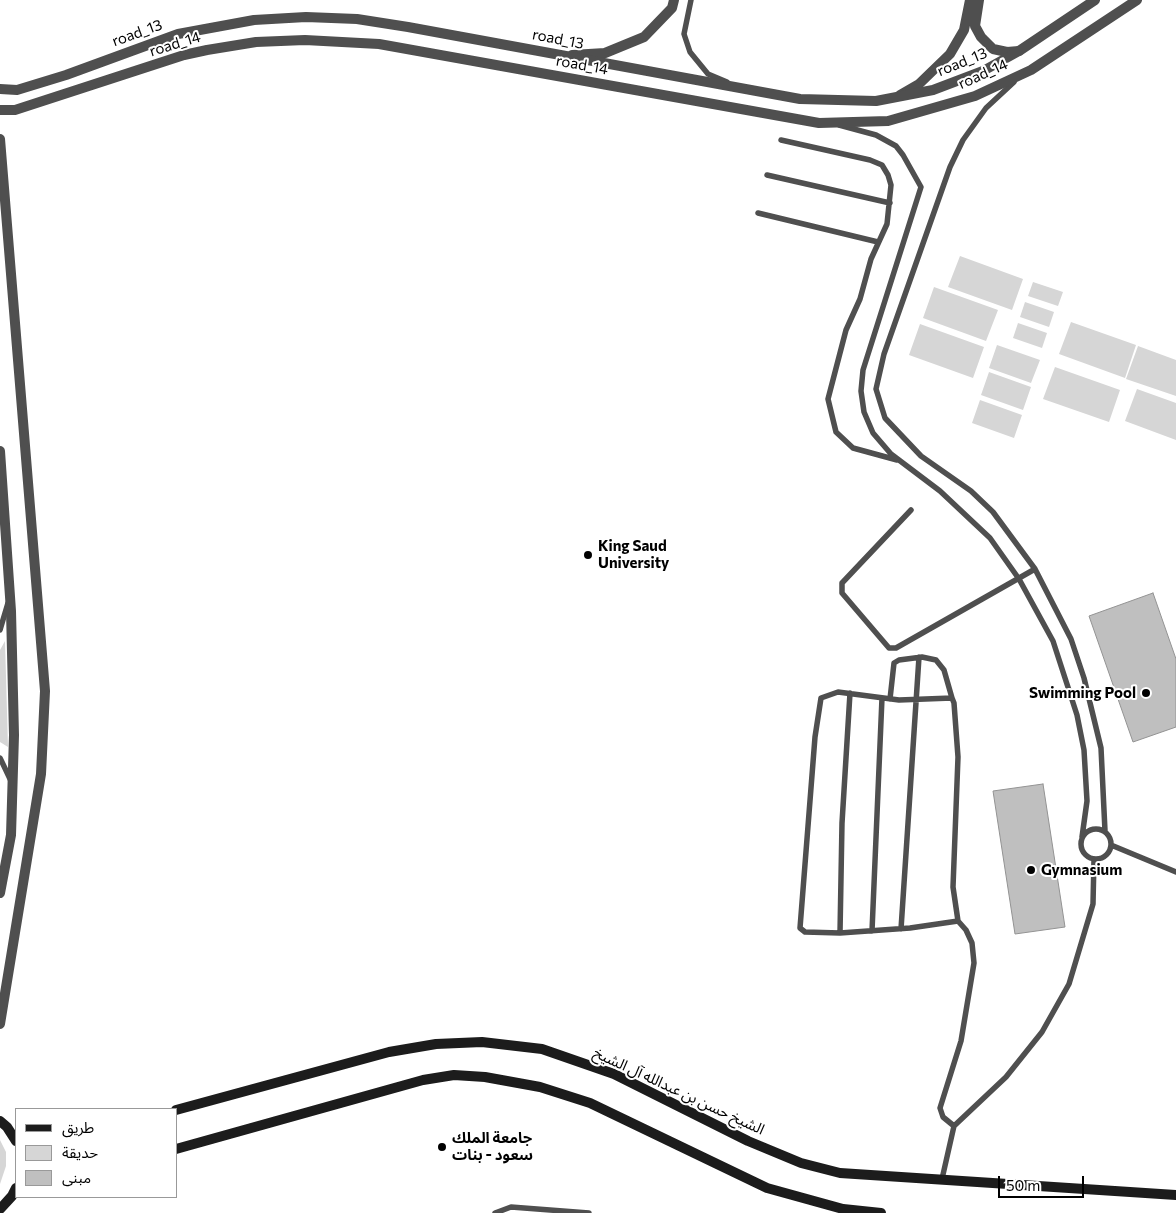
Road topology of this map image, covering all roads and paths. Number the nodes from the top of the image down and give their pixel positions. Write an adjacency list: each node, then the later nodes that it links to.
1 (674, 0): 8 (street)
2 (691, 0): 11 (lane)
3 (970, 0): 12 (street)
4 (979, 0): 7 (street)
5 (1095, 0): 7 (street, road_13)
6 (1137, 0): 9 (street, road_14)
7 (1019, 51): 12 (street, road_13)
8 (564, 55): 10 (street, road_13); 11 (street, road_13)
9 (1031, 70): 14 (street, road_14); 24 (lane)
10 (0, 89)
11 (748, 90): 12 (street, road_13)
12 (896, 98)
13 (0, 110): 14 (street, road_14)
14 (828, 123): 22 (lane)
15 (0, 139): 46 (street)
16 (780, 140): 18 (lane)
17 (767, 175): 18 (lane)
18 (890, 202): 20 (lane)
19 (758, 213): 20 (lane)
20 (878, 242): 22 (lane)
21 (0, 451): 26 (street)
22 (901, 462): 25 (lane)
23 (911, 510): 25 (lane)
24 (1036, 569): 25 (lane); 36 (lane)
25 (1019, 579): 37 (lane)
26 (10, 596): 27 (lane); 35 (street)
27 (0, 630)
28 (919, 657): 31 (lane); 32 (lane); 33 (lane)
29 (850, 694): 30 (lane); 45 (lane); 45 (lane)
30 (882, 698): 32 (lane); 44 (lane)
31 (952, 698): 33 (lane); 42 (lane)
32 (890, 699): 33 (lane)
33 (916, 700): 43 (lane)
34 (0, 758): 35 (lane)
35 (12, 784): 41 (street)
36 (1104, 831): 37 (lane); 38 (lane)
37 (1082, 837): 39 (lane)
38 (1111, 845): 39 (lane); 40 (lane)
39 (1094, 859): 49 (lane)
40 (1176, 872)
41 (0, 894)
42 (958, 921): 43 (lane); 49 (lane)
43 (901, 929): 44 (lane)
44 (872, 931): 45 (lane)
45 (840, 933)
46 (0, 1024)
47 (178, 1109): 52 (main road, الشيخ حسن بن عبدالله آل الشيخ)
48 (0, 1121): 50 (main road)
49 (954, 1126): 52 (lane)
50 (15, 1139)
51 (178, 1148): 58 (main road)
52 (942, 1179): 54 (main road, الشيخ حسن بن عبدالله آل الشيخ)
53 (15, 1192): 55 (main road)
54 (1176, 1195)
55 (0, 1209)
56 (495, 1213): 57 (lane)
57 (589, 1213)
58 (881, 1213)

